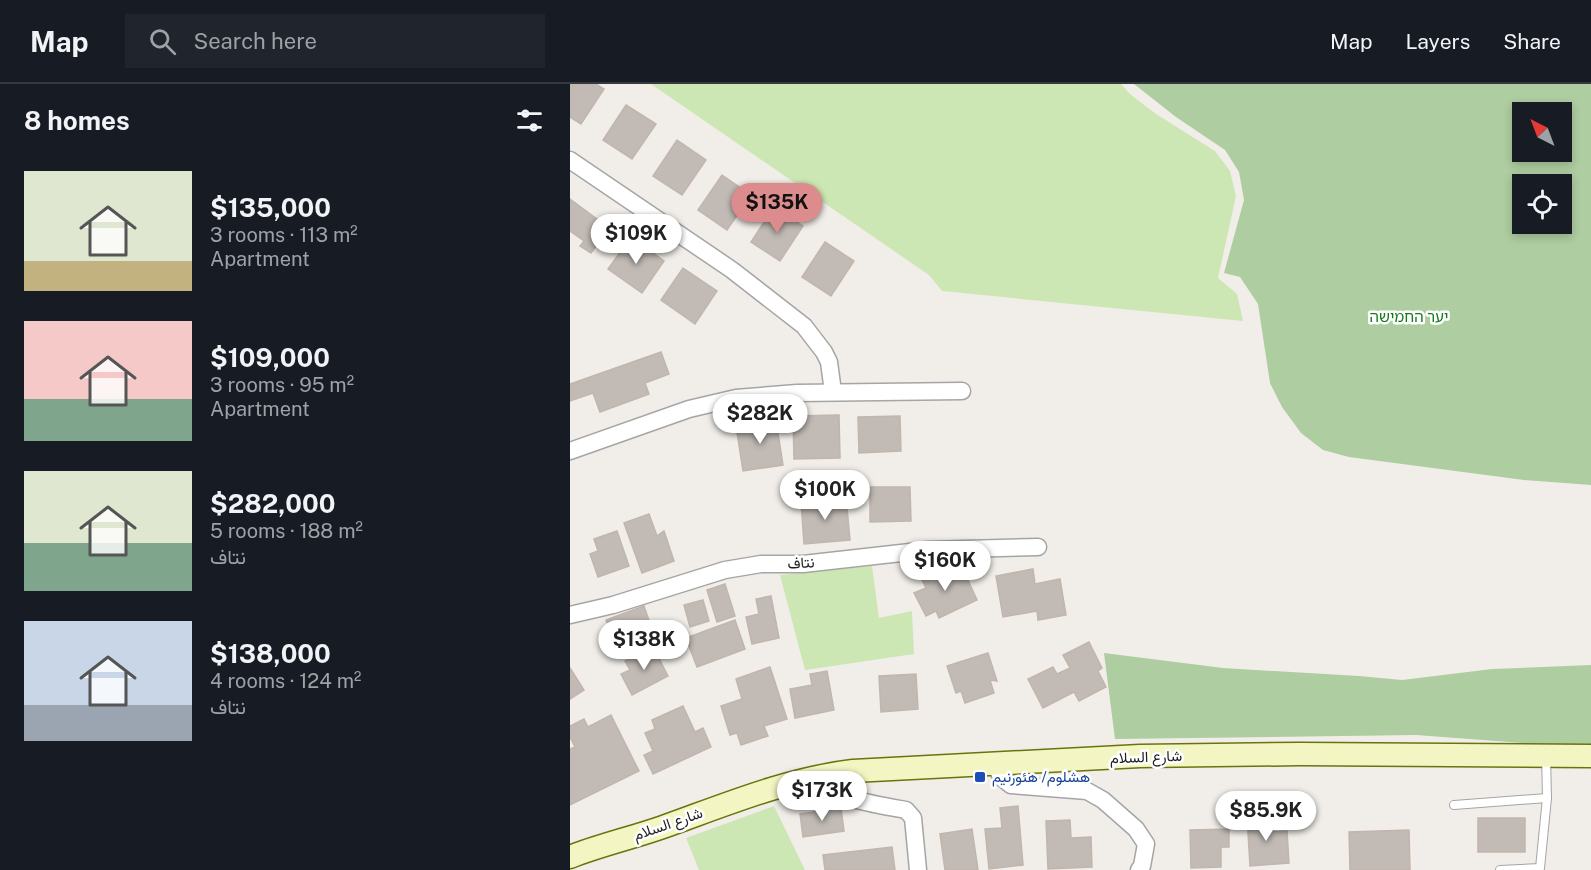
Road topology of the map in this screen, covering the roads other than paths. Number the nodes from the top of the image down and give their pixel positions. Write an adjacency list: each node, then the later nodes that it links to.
1 (570, 160): 3 (street)
2 (962, 391): 3 (street)
3 (833, 392): 4 (street)
4 (570, 451)
5 (1038, 547): 6 (street, نتاف)
6 (570, 615)
7 (1546, 755): 8 (main road, شارع السلام); 9 (main road, شارع السلام); 11 (lane)
8 (1591, 756)
9 (995, 764): 10 (main road, شارع السلام); 15 (street)
10 (807, 778): 13 (main road, شارع السلام); 14 (street)
11 (1546, 798): 12 (lane); 16 (lane)
12 (1454, 805)
13 (573, 853)
14 (918, 870)
15 (1139, 870)
16 (1500, 870)

